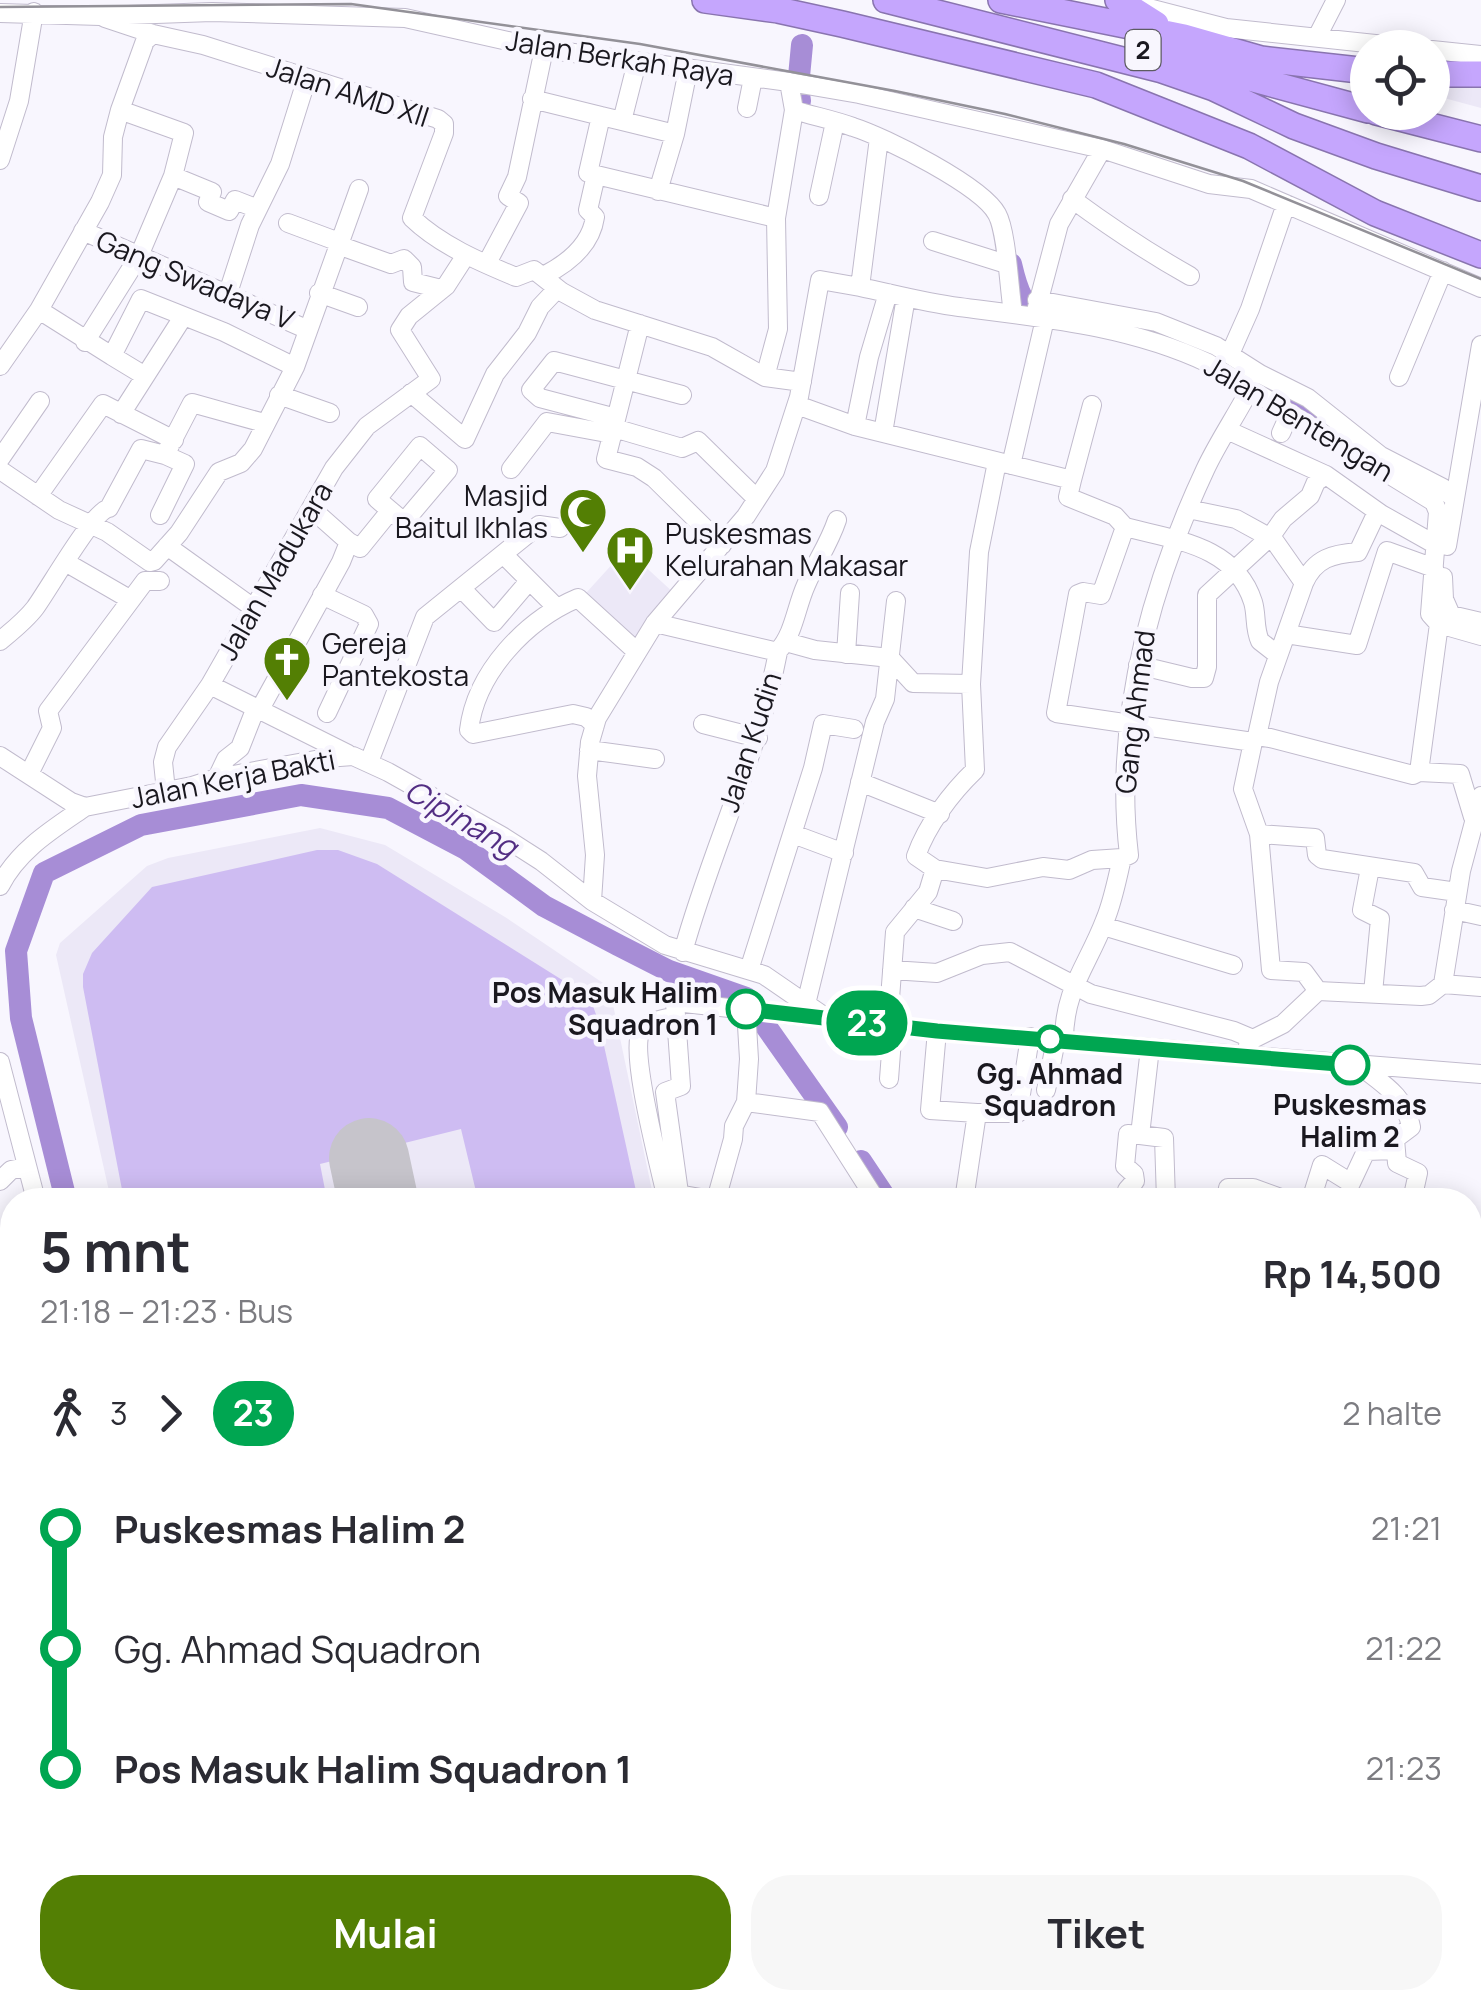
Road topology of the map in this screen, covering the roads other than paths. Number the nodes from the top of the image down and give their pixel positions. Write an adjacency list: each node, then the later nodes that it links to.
1 (705, 0): 53 (highway, 2)
2 (886, 0): 41 (highway, 2)
3 (916, 0): 26 (highway, 2)
4 (1000, 0): 11 (highway)
5 (1336, 0): 12 (street)
6 (1135, 2): 11 (highway); 12 (street)
7 (34, 12): 8 (street); 9 (street); 38 (street)
8 (0, 13)
9 (100, 16): 10 (street, Jalan AMD XII); 14 (street, Jalan Berkah Raya)
10 (153, 34): 22 (street, Jalan AMD XII); 28 (street)
11 (1184, 37): 18 (highway)
12 (1317, 37): 13 (street)
13 (1350, 41)
14 (544, 49): 17 (street, Jalan Berkah Raya); 25 (street)
15 (1450, 52): 16 (street)
16 (1481, 55)
17 (637, 62): 19 (street, Jalan Berkah Raya); 31 (street)
18 (1350, 69)
19 (688, 70): 23 (street, Jalan Berkah Raya); 34 (street)
20 (1450, 74): 21 (highway)
21 (1481, 74)
22 (306, 78): 47 (street); 54 (street, Jalan AMD XII)
23 (753, 78): 24 (street, Jalan Berkah Raya); 27 (street)
24 (796, 83): 29 (street); 37 (street, Jalan Berkah Raya)
25 (532, 99): 30 (street); 56 (street)
26 (1350, 105)
27 (747, 108)
28 (120, 110): 40 (street); 50 (street)
29 (794, 110): 32 (street); 48 (street)
30 (601, 116): 31 (street); 39 (street)
31 (622, 120): 34 (street)
32 (835, 122): 35 (street); 44 (street)
33 (1449, 130): 36 (highway)
34 (675, 134): 43 (street)
35 (879, 138): 57 (street); 61 (street)
36 (1481, 138)
37 (1102, 150): 45 (street); 46 (street, Jalan Berkah Raya)
38 (0, 160)
39 (596, 175): 43 (street); 60 (street)
40 (172, 176): 47 (street); 55 (street)
41 (1481, 188)
42 (359, 189): 52 (street)
43 (658, 191): 48 (street)
44 (819, 196)
45 (1072, 199): 59 (street); 69 (street)
46 (1286, 204): 58 (street, Jalan Berkah Raya); 78 (street)
47 (258, 210): 64 (street)
48 (776, 218): 83 (street)
49 (288, 224): 52 (street)
50 (82, 231): 55 (street, Gang Swadaya V); 67 (street)
51 (933, 241): 57 (street)
52 (339, 244): 63 (street); 65 (street)
53 (1481, 254)
54 (466, 255): 56 (street, Jalan AMD XII); 63 (street)
55 (140, 256): 64 (street, Gang Swadaya V); 76 (street)
56 (486, 263): 60 (street, Jalan AMD XII)
57 (1006, 264): 70 (street)
58 (1443, 271): 62 (street, Jalan Berkah Raya); 84 (street)
59 (1190, 276)
60 (550, 282): 72 (street); 103 (street)
61 (860, 287): 66 (street); 87 (street)
62 (1481, 288)
63 (441, 290): 88 (street, Jalan Madukara)
64 (228, 293): 73 (street, Gang Swadaya V)
65 (319, 293): 68 (street); 73 (street)
66 (897, 295): 70 (street); 98 (street); 102 (street)
67 (42, 305): 75 (street); 76 (street)
68 (358, 307)
69 (1038, 310): 70 (street); 78 (street, Jalan Bentengan); 85 (street, Jalan Bentengan); 106 (street)
70 (1013, 312)
71 (183, 317): 79 (street); 81 (street); 82 (street)
72 (640, 324): 83 (street); 86 (street)
73 (306, 328): 81 (street)
74 (0, 330): 75 (street)
75 (16, 342): 80 (street)
76 (85, 342): 79 (street)
77 (1481, 344): 114 (street)
78 (1230, 354): 85 (street, Jalan Bentengan)
79 (112, 356): 82 (street)
80 (0, 366)
81 (295, 368): 89 (street)
82 (146, 376): 96 (street)
83 (765, 376): 87 (street)
84 (1398, 376)
85 (1246, 379): 95 (street, Jalan Bentengan); 100 (street, Gang Ahmad); 114 (street, Jalan Bentengan)
86 (625, 381): 90 (street); 99 (street); 99 (street)
87 (802, 382): 92 (street)
88 (410, 393): 103 (street); 116 (street, Jalan Madukara)
89 (279, 395): 94 (street); 97 (street)
90 (682, 395)
91 (40, 402): 105 (street)
92 (797, 405): 98 (street); 113 (street)
93 (1092, 405): 111 (street)
94 (330, 413)
95 (1290, 413): 101 (street); 128 (street, Jalan Bentengan)
96 (121, 414): 104 (street); 112 (street)
97 (264, 423): 104 (street); 129 (street)
98 (855, 426): 102 (street)
99 (614, 427): 109 (street); 113 (street); 127 (street)
100 (1227, 430): 110 (street); 115 (street, Gang Ahmad)
101 (1281, 432)
102 (883, 433): 106 (street)
103 (465, 439): 107 (street)
104 (169, 447): 119 (street); 121 (street)
105 (0, 459)
106 (1004, 463): 111 (street); 156 (street)
107 (445, 466): 117 (street); 117 (street)
108 (0, 470): 112 (street)
109 (511, 470)
110 (1326, 475): 118 (street); 124 (street)
111 (1072, 480): 122 (street)
112 (38, 496): 121 (street)
113 (757, 498): 127 (street)
114 (1453, 498): 134 (street)
115 (1188, 509): 124 (street); 125 (street, Gang Ahmad)
116 (313, 510): 126 (street); 142 (street, Jalan Madukara)
117 (390, 510): 126 (street)
118 (1377, 512): 128 (street); 136 (street)
119 (160, 515)
120 (837, 520): 150 (street)
121 (90, 522): 129 (street); 131 (street)
122 (1125, 527): 125 (street); 162 (street)
123 (560, 528): 130 (street)
124 (1270, 537): 132 (street); 136 (street)
125 (1175, 540): 132 (street); 155 (street, Gang Ahmad)
126 (349, 542): 139 (street)
127 (722, 544): 146 (street)
128 (1436, 545): 134 (street, Jalan Bentengan)
129 (160, 553): 142 (street)
130 (504, 555): 133 (street); 137 (street)
131 (66, 563): 140 (street); 149 (street)
132 (1235, 571): 153 (street); 155 (street)
133 (529, 581): 137 (street); 143 (street)
134 (1437, 581): 144 (street); 147 (street)
135 (160, 582): 140 (street)
136 (1304, 583): 147 (street)
137 (462, 589): 169 (street)
138 (850, 593): 152 (street)
139 (322, 594): 158 (street); 159 (street)
140 (131, 600): 171 (street)
141 (896, 601): 154 (street)
142 (255, 608): 157 (street, Jalan Madukara)
143 (556, 608): 151 (street); 161 (street)
144 (1446, 620): 145 (street); 148 (street); 170 (street)
145 (1481, 622)
146 (656, 623): 150 (street, Jalan Kudin); 151 (street)
147 (1286, 634): 153 (street)
148 (1481, 636)
149 (0, 641)
150 (782, 647): 152 (street); 164 (street, Jalan Kudin)
151 (636, 650): 161 (street)
152 (846, 654): 154 (street)
153 (1278, 654): 165 (street)
154 (890, 658): 156 (street); 173 (street)
155 (1138, 665): 162 (street, Gang Ahmad)
156 (970, 684): 177 (street)
157 (210, 685): 158 (street); 174 (street, Jalan Madukara)
158 (257, 711): 169 (street); 172 (street)
159 (327, 713)
160 (704, 724): 164 (street)
161 (595, 725): 166 (street)
162 (1130, 725): 165 (street); 182 (street, Gang Ahmad)
163 (854, 729): 179 (street)
164 (758, 738): 192 (street, Jalan Kudin)
165 (1255, 739): 170 (street); 180 (street)
166 (589, 750): 168 (street); 186 (street)
167 (0, 756): 171 (street)
168 (655, 758)
169 (361, 759): 172 (street, Jalan Kerja Bakti); 186 (street, Jalan Kerja Bakti)
170 (1419, 772): 178 (street)
171 (29, 774): 176 (street)
172 (216, 778): 174 (street, Jalan Kerja Bakti)
173 (860, 782): 177 (street); 181 (street)
174 (166, 792): 176 (street, Jalan Kerja Bakti)
175 (1481, 796): 178 (street)
176 (85, 807): 185 (street)
177 (940, 814): 184 (street)
178 (1474, 817): 187 (street)
179 (793, 834): 181 (street); 194 (street)
180 (1260, 834): 183 (street); 199 (street)
181 (844, 853): 201 (street)
182 (1122, 858): 184 (street); 191 (street, Gang Ahmad)
183 (1370, 868): 187 (street); 200 (street)
184 (935, 869): 188 (street)
185 (0, 886)
186 (592, 901): 192 (street, Jalan Kerja Bakti)
187 (1455, 901): 189 (street); 196 (street)
188 (914, 908): 190 (street); 195 (street)
189 (1481, 916)
190 (952, 921)
191 (1103, 926): 193 (street); 197 (street, Gang Ahmad)
192 (683, 952): 194 (street, Jalan Kerja Bakti)
193 (1233, 965)
194 (748, 970): 201 (street, Jalan Kerja Bakti)
195 (892, 970): 197 (street); 205 (street)
196 (1442, 984): 198 (street); 200 (street)
197 (1072, 986): 208 (street); 209 (street, Gang Ahmad)
198 (1481, 986)
199 (1318, 991): 200 (street); 208 (street)
200 (1373, 992)
201 (806, 1004): 204 (street, Jalan Kerja Bakti)
202 (675, 1009): 203 (street); 224 (street); 225 (street)
203 (748, 1009): 204 (street); 217 (street)
204 (828, 1019): 205 (street)
205 (890, 1026): 206 (street); 215 (street)
206 (937, 1031): 207 (street); 218 (street)
207 (1030, 1038): 209 (street); 218 (street)
208 (1253, 1039): 211 (street)
209 (1060, 1040): 210 (street); 216 (street, Gang Ahmad)
210 (1150, 1048): 211 (street); 219 (street)
211 (1242, 1057): 213 (street)
212 (0, 1062): 221 (street)
213 (1360, 1066): 214 (street); 220 (street)
214 (1481, 1074)
215 (888, 1079)
216 (1046, 1090)
217 (746, 1102): 226 (street); 227 (street)
218 (978, 1113): 228 (street)
219 (1140, 1136): 229 (street); 230 (street)
220 (1396, 1150): 231 (street); 232 (street)
221 (26, 1167): 222 (street); 223 (street)
222 (0, 1181)
223 (32, 1188)
224 (672, 1188)
225 (674, 1188)
226 (718, 1188)
227 (868, 1188)
228 (966, 1188)
229 (1129, 1188)
230 (1166, 1188)
231 (1314, 1188)
232 (1415, 1188)

